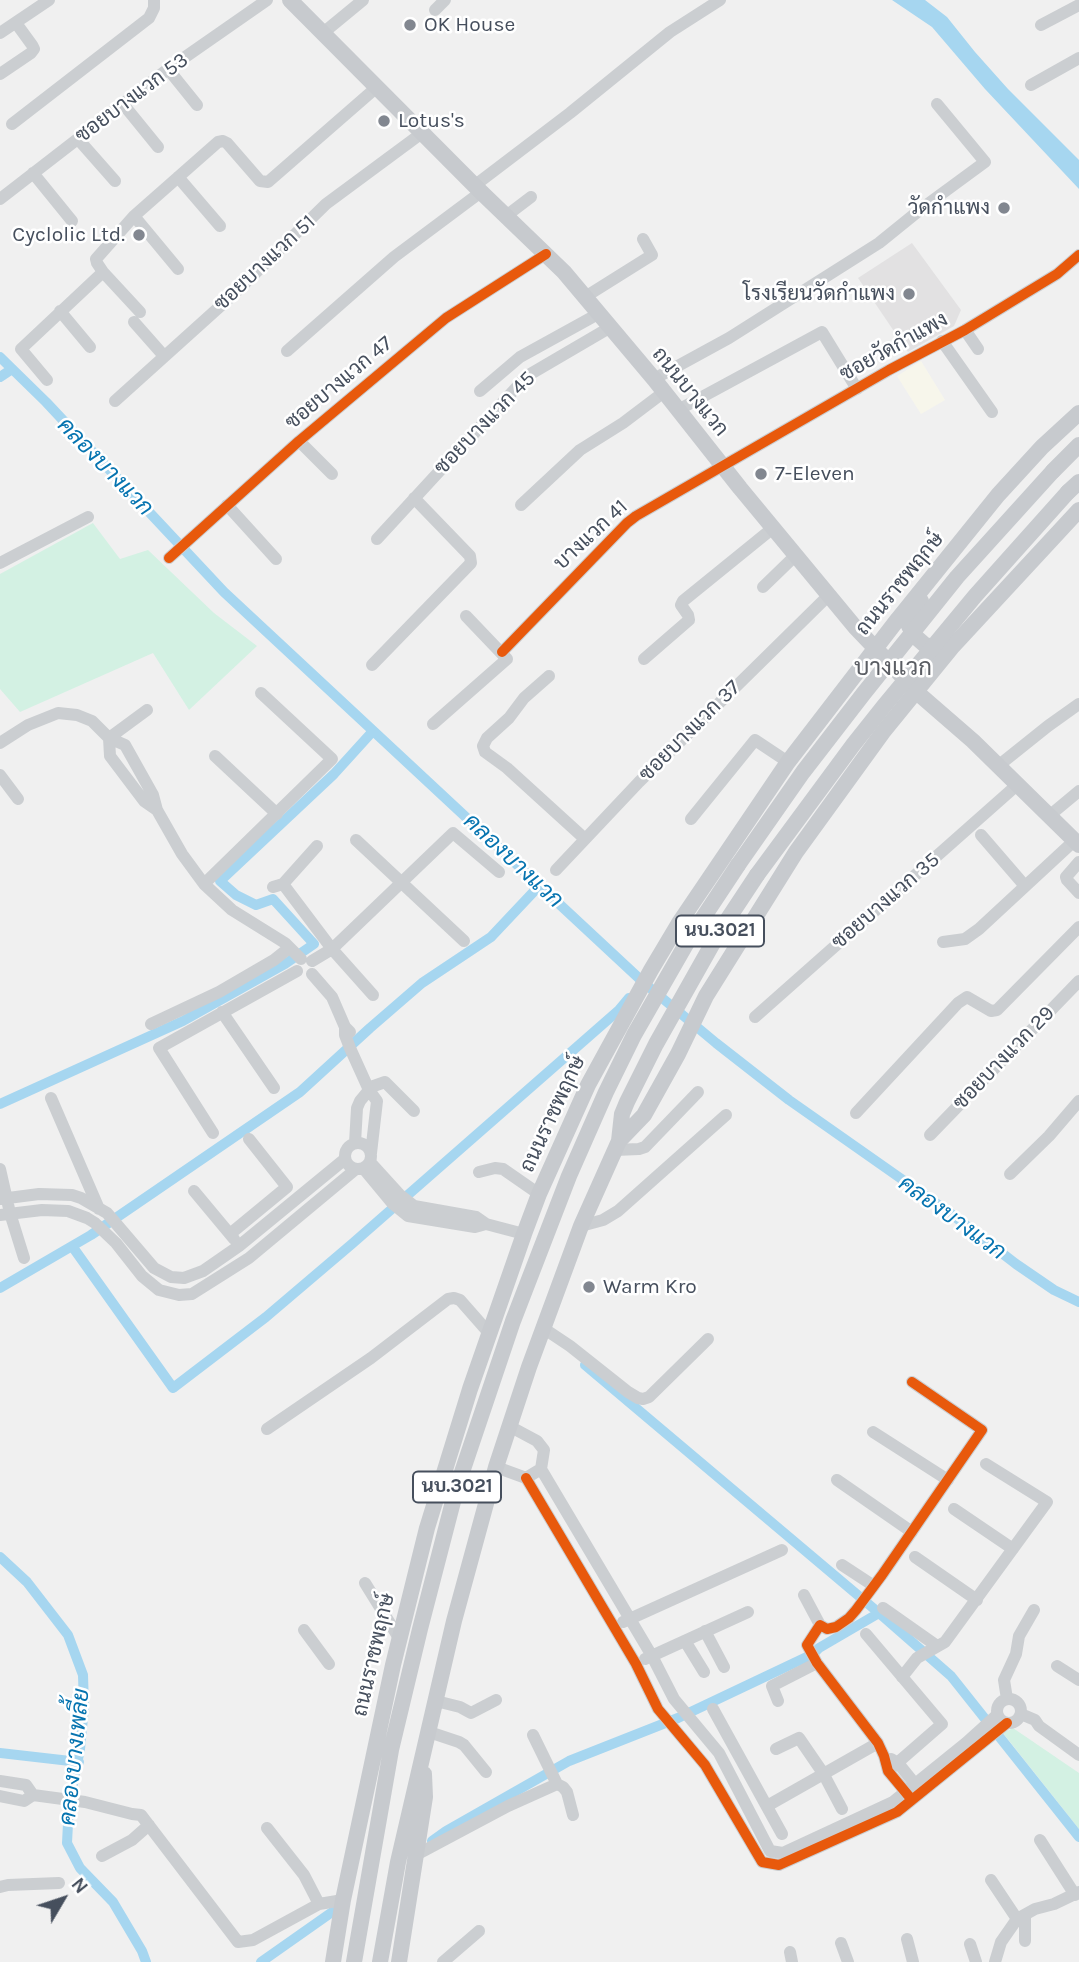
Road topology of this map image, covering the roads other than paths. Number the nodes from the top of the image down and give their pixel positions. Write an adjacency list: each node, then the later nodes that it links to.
1 (49, 0): 10 (street)
2 (154, 0): 22 (street)
3 (267, 0): 15 (street, ซอยบางแวก 53)
4 (290, 0): 13 (main road, ถนนบางแวก)
5 (363, 0): 13 (street)
6 (445, 0): 9 (street)
7 (720, 0): 29 (street)
8 (1079, 5): 11 (street)
9 (435, 10)
10 (16, 23): 12 (street); 16 (street)
11 (1041, 25)
12 (0, 33)
13 (323, 33): 18 (main road, ถนนบางแวก)
14 (1079, 58): 17 (street)
15 (168, 69): 19 (street, ซอยบางแวก 53); 21 (street)
16 (0, 74)
17 (1031, 85)
18 (377, 87): 23 (main road, ถนนบางแวก); 27 (street)
19 (123, 104): 24 (street, ซอยบางแวก 53); 25 (street)
20 (937, 104): 52 (street)
21 (197, 105)
22 (12, 124)
23 (422, 133): 29 (main road, ถนนบางแวก); 50 (street, ซอยบางแวก 51)
24 (78, 139): 26 (street, ซอยบางแวก 53); 28 (street)
25 (158, 146)
26 (33, 173): 31 (street, ซอยบางแวก 53); 34 (street)
27 (178, 177): 32 (street); 35 (street)
28 (115, 181)
29 (477, 189): 33 (main road, ถนนบางแวก); 49 (street)
30 (531, 197): 33 (street)
31 (0, 199)
32 (134, 216): 39 (street); 40 (street)
33 (506, 216): 37 (main road, ถนนบางแวก)
34 (72, 221)
35 (220, 226)
36 (643, 239): 41 (street)
37 (546, 254): 41 (main road, ถนนบางแวก); 59 (street, ซอยบางแวก 47)
38 (1079, 255): 45 (street, ซอยวัดกำแพง)
39 (178, 269)
40 (103, 272): 42 (street); 50 (street)
41 (585, 297): 43 (main road, ถนนบางแวก)
42 (60, 311): 47 (street); 51 (street)
43 (598, 314): 44 (main road, ถนนบางแวก); 54 (street)
44 (609, 328): 52 (main road, ถนนบางแวก); 64 (street, ซอยบางแวก 45)
45 (965, 330): 46 (street, ซอยวัดกำแพง); 48 (street)
46 (942, 341): 53 (street, ซอยวัดกำแพง); 57 (street)
47 (90, 347)
48 (978, 349)
49 (287, 351)
50 (164, 356): 55 (street, ซอยบางแวก 51)
51 (47, 380)
52 (659, 386): 56 (main road, ถนนบางแวก); 66 (street)
53 (857, 389): 56 (street); 61 (street, ซอยวัดกำแพง)
54 (480, 391)
55 (116, 401)
56 (678, 410): 61 (main road, ถนนบางแวก)
57 (992, 412)
58 (1079, 414): 75 (main road, ถนนราชพฤกษ์ / นบ.3021)
59 (299, 441): 62 (street); 65 (street, ซอยบางแวก 47)
60 (1079, 445): 190 (main road, ถนนราชพฤกษ์ / นบ.3021, bridge)
61 (723, 466): 69 (main road, ถนนบางแวก); 81 (street, บางแวก 41)
62 (332, 474)
63 (1074, 487): 142 (main road, นบ.3021, bridge)
64 (414, 498): 70 (street, ซอยบางแวก 45); 83 (street)
65 (228, 505): 72 (street, ซอยบางแวก 47); 73 (street)
66 (521, 505)
67 (1079, 510): 78 (main road, นบ.3021)
68 (88, 517): 74 (street)
69 (773, 528): 71 (main road, ถนนบางแวก); 82 (street)
70 (377, 539)
71 (795, 556): 76 (street); 77 (main road, ถนนบางแวก)
72 (169, 558)
73 (276, 559)
74 (0, 563)
75 (938, 570): 78 (main road); 80 (main road, ถนนราชพฤกษ์ / นบ.3021)
76 (763, 587)
77 (828, 596): 80 (main road, ถนนบางแวก); 108 (street, ซอยบางแวก 37)
78 (985, 612): 85 (main road, นบ.3021)
79 (466, 616): 81 (street)
80 (875, 648): 85 (main road, ถนนบางแวก); 87 (main road, ถนนราชพฤกษ์ / นบ.3021)
81 (502, 652): 90 (street, บางแวก 41)
82 (644, 659)
83 (372, 665)
84 (549, 676): 108 (street)
85 (916, 690): 91 (main road, นบ.3021); 97 (main road, ถนนบางแวก)
86 (261, 693): 104 (street)
87 (836, 698): 91 (main road); 95 (main road, ถนนราชพฤกษ์ / นบ.3021)
88 (1079, 704): 97 (street)
89 (148, 710): 92 (street)
90 (433, 724)
91 (883, 732): 142 (main road, นบ.3021)
92 (109, 738): 93 (street); 96 (street); 98 (street)
93 (0, 743)
94 (215, 756): 104 (street)
95 (788, 762): 106 (street); 149 (main road, ถนนราชพฤกษ์ / นบ.3021)
96 (136, 763): 98 (street); 103 (street)
97 (998, 766): 100 (main road, ถนนบางแวก)
98 (122, 772): 103 (street)
99 (0, 775): 102 (street)
100 (1017, 785): 105 (main road, ถนนบางแวก); 128 (street, ซอยบางแวก 35)
101 (1079, 792): 105 (street)
102 (18, 799)
103 (157, 810): 116 (street)
104 (277, 814): 116 (street)
105 (1049, 816): 110 (main road, ถนนบางแวก)
106 (691, 819)
107 (981, 835): 117 (street)
108 (585, 839): 113 (street, ซอยบางแวก 37)
109 (356, 840): 115 (street)
110 (1077, 843): 117 (street)
111 (317, 846): 123 (street)
112 (1079, 862): 118 (street)
113 (556, 870)
114 (499, 872): 115 (street)
115 (400, 882): 120 (street); 123 (street)
116 (204, 884): 122 (street)
117 (1025, 886): 121 (street)
118 (1079, 893)
119 (1079, 927): 136 (street)
120 (464, 941)
121 (943, 942)
122 (289, 947): 124 (street); 129 (street)
123 (332, 948): 124 (street); 126 (street)
124 (306, 966): 127 (street); 131 (street)
125 (1079, 981): 139 (street, ซอยบางแวก 29)
126 (373, 995)
127 (222, 1012): 130 (street); 138 (street)
128 (755, 1017)
129 (151, 1024)
130 (274, 1088)
131 (368, 1089): 135 (street); 141 (street); 144 (street)
132 (698, 1092): 142 (street)
133 (51, 1098): 151 (street)
134 (1079, 1101): 147 (street)
135 (414, 1111)
136 (856, 1113)
137 (726, 1115): 154 (street)
138 (213, 1133)
139 (930, 1135)
140 (249, 1139): 155 (street)
141 (355, 1143): 143 (street); 144 (street)
142 (617, 1146): 154 (main road, นบ.3021)
143 (345, 1159): 144 (street); 158 (street)
144 (365, 1163): 156 (street); 160 (street)
145 (0, 1169): 150 (street)
146 (479, 1172): 149 (street)
147 (1010, 1174)
148 (194, 1191): 155 (street)
149 (538, 1195): 156 (main road, ถนนราชพฤกษ์ / นบ.3021)
150 (3, 1198): 151 (street); 152 (street)
151 (103, 1211): 153 (street); 157 (street)
152 (5, 1214): 153 (street); 159 (street)
153 (96, 1223): 157 (street)
154 (581, 1226): 161 (main road, นบ.3021)
155 (230, 1234): 158 (street)
156 (524, 1234): 162 (main road, ถนนราชพฤกษ์ / นบ.3021)
157 (122, 1240): 158 (street); 160 (street)
158 (239, 1245): 160 (street)
159 (24, 1258)
160 (248, 1258)
161 (543, 1328): 163 (street); 165 (main road, นบ.3021)
162 (489, 1333): 166 (street); 194 (main road, ถนนราชพฤกษ์ / นบ.3021)
163 (708, 1339)
164 (912, 1382): 173 (street)
165 (509, 1426): 169 (main road, นบ.3021); 170 (street)
166 (267, 1429)
167 (873, 1432): 173 (street)
168 (986, 1464): 176 (street)
169 (496, 1466): 171 (street); 208 (main road, นบ.3021)
170 (541, 1469): 171 (street); 187 (street)
171 (526, 1478): 189 (street)
172 (837, 1480): 175 (street)
173 (948, 1480): 175 (street)
174 (954, 1509): 176 (street)
175 (912, 1532): 181 (street)
176 (1013, 1549): 183 (street)
177 (782, 1550): 187 (street)
178 (915, 1557): 183 (street)
179 (842, 1565): 181 (street)
180 (365, 1583): 194 (street)
181 (871, 1590): 188 (street)
182 (804, 1595): 188 (street)
183 (977, 1600): 196 (street)
184 (883, 1608): 196 (street)
185 (1034, 1610): 206 (street)
186 (748, 1612): 192 (street)
187 (630, 1619): 189 (street); 197 (street)
188 (820, 1625): 198 (street)
189 (613, 1627): 200 (street)
190 (419, 1629): 215 (main road); 249 (main road, ถนนราชพฤกษ์ / นบ.3021)
191 (304, 1630): 199 (street)
192 (705, 1631): 195 (street); 202 (street)
193 (866, 1634): 204 (street)
194 (399, 1638): 215 (main road, ถนนราชพฤกษ์ / นบ.3021)
195 (685, 1641): 197 (street); 203 (street)
196 (933, 1648): 204 (street)
197 (652, 1656): 200 (street); 224 (street)
198 (817, 1662): 209 (street); 214 (street)
199 (330, 1664)
200 (636, 1664): 224 (street)
201 (1057, 1666): 205 (street)
202 (724, 1667)
203 (704, 1672)
204 (902, 1677): 219 (street)
205 (1079, 1680)
206 (1007, 1699): 211 (street); 211 (street)
207 (496, 1700): 208 (street)
208 (436, 1701): 212 (main road, นบ.3021)
209 (778, 1701)
210 (713, 1709): 227 (street)
211 (1010, 1718): 217 (street); 224 (street)
212 (429, 1732): 218 (main road, นบ.3021); 220 (street)
213 (533, 1735): 223 (street)
214 (878, 1743): 219 (street); 221 (street)
215 (376, 1744): 240 (main road, ถนนราชพฤกษ์ / นบ.3021)
216 (776, 1749): 221 (street)
217 (1079, 1755)
218 (423, 1758): 234 (main road, นบ.3021); 250 (main road, นบ.3021)
219 (893, 1767): 224 (street)
220 (486, 1772)
221 (823, 1773): 227 (street); 228 (street)
222 (0, 1781): 225 (street)
223 (556, 1784): 229 (street); 234 (street)
224 (913, 1792)
225 (33, 1795): 226 (street); 231 (street)
226 (0, 1796)
227 (767, 1806): 232 (street)
228 (842, 1809)
229 (573, 1815)
230 (267, 1828): 241 (street)
231 (153, 1830): 235 (street); 241 (street)
232 (782, 1834)
233 (1040, 1840): 239 (street)
234 (416, 1854): 251 (main road, นบ.3021)
235 (102, 1856)
236 (991, 1880): 242 (street)
237 (59, 1883): 238 (street)
238 (0, 1887)
239 (1077, 1894): 242 (street)
240 (343, 1900): 241 (street); 248 (main road, ถนนราชพฤกษ์ / นบ.3021)
241 (319, 1904)
242 (1021, 1917): 245 (street); 256 (street)
243 (479, 1931): 252 (street)
244 (907, 1939): 254 (street)
245 (1025, 1941)
246 (841, 1943): 253 (street)
247 (970, 1944): 255 (street)
248 (333, 1962)
249 (354, 1962)
250 (380, 1962)
251 (399, 1962)
252 (443, 1962)
253 (848, 1962)
254 (914, 1962)
255 (976, 1962)
256 (995, 1962)

